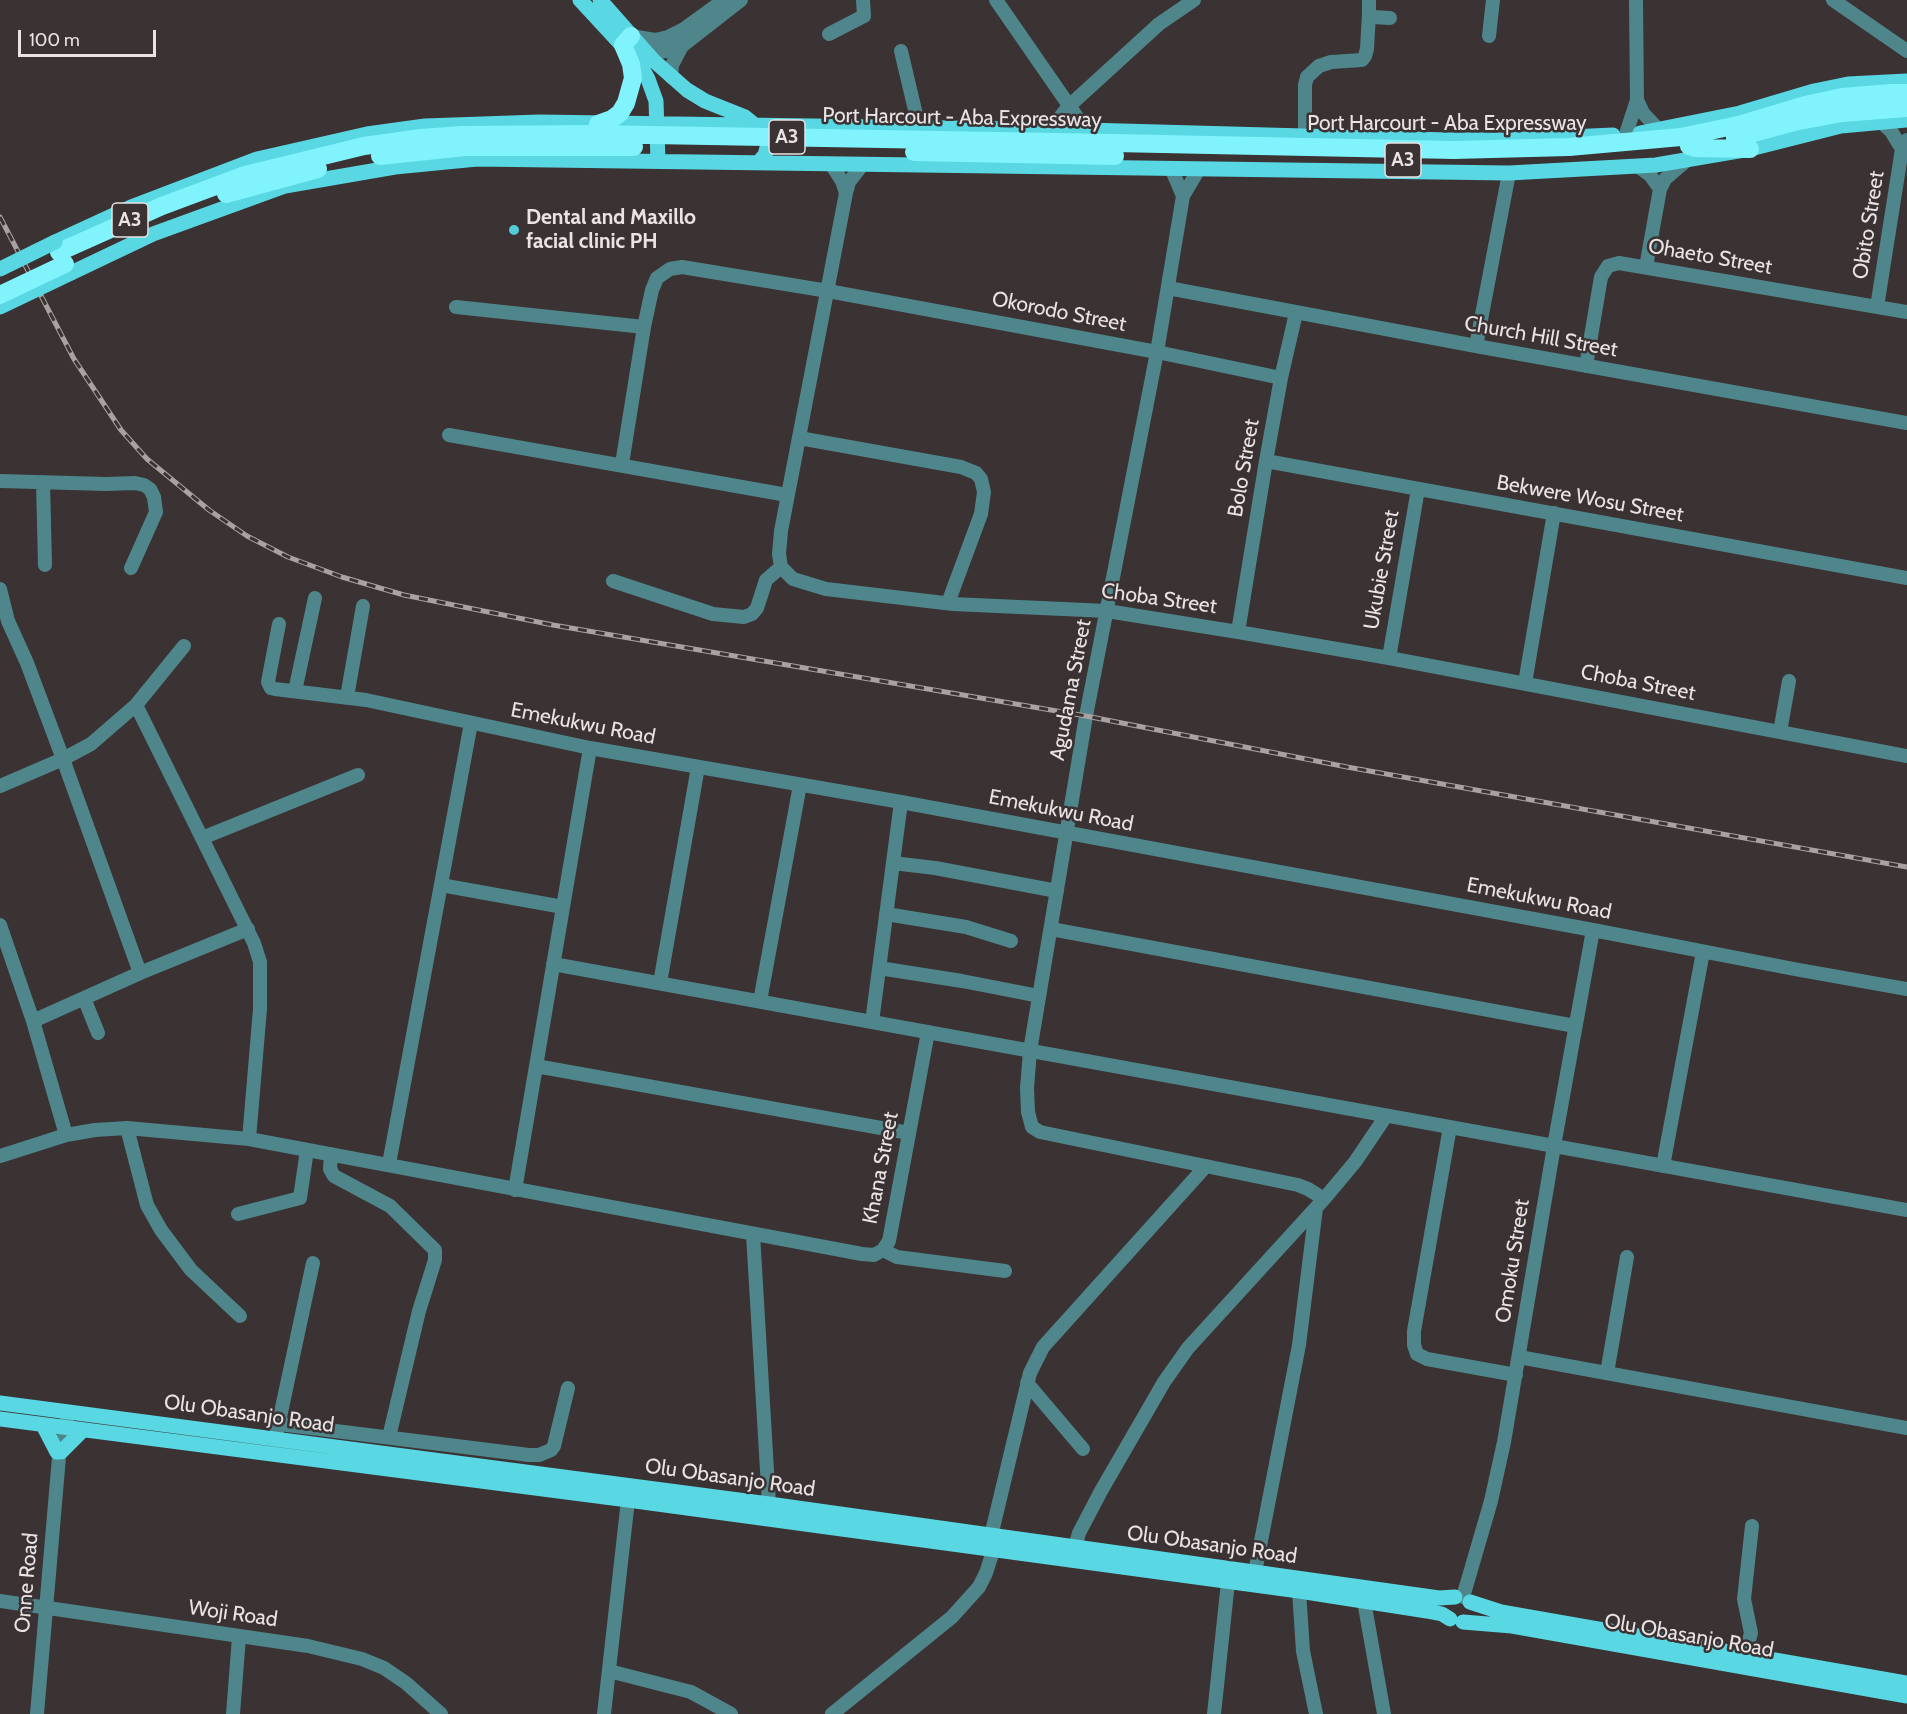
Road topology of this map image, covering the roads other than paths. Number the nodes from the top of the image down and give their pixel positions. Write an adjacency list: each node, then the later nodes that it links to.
1 (580, 0): 15 (main road)
2 (600, 0): 15 (main road)
3 (724, 0): 15 (street)
4 (741, 0): 16 (street)
5 (863, 0): 13 (street)
6 (996, 0): 23 (street)
7 (1194, 0): 23 (street)
8 (1493, 0): 14 (street)
9 (1636, 0): 22 (street)
10 (1833, 0): 18 (street)
11 (1369, 6): 12 (street); 36 (street)
12 (1390, 18)
13 (829, 34)
14 (1489, 36)
15 (627, 41): 19 (main road); 28 (highway); 29 (main road)
16 (682, 46): 19 (street); 20 (street)
17 (901, 51): 31 (street)
18 (1907, 51)
19 (648, 53): 20 (main road)
20 (671, 77): 30 (main road)
21 (1906, 83): 25 (main road); 35 (highway, Port Harcourt - Aba Expressway / A3)
22 (1637, 100): 34 (street); 35 (street)
23 (1068, 107): 32 (street); 33 (street)
24 (1907, 108): 40 (highway, Port Harcourt - Aba Expressway / A3)
25 (1740, 113): 35 (highway)
26 (1907, 120): 27 (main road)
27 (1880, 121): 37 (street); 38 (main road)
28 (598, 124): 29 (main road); 52 (main road)
29 (657, 124): 30 (main road); 41 (main road)
30 (757, 125): 31 (main road); 42 (main road)
31 (920, 127): 32 (main road)
32 (1050, 130): 33 (main road)
33 (1086, 130): 36 (main road)
34 (1626, 134): 35 (main road); 36 (main road)
35 (1658, 135): 39 (highway, Port Harcourt - Aba Expressway / A3)
36 (1305, 137)
37 (1905, 145): 61 (street, Obito Street)
38 (1750, 149): 40 (highway)
39 (1114, 150): 40 (highway, Port Harcourt - Aba Expressway / A3); 52 (highway, Port Harcourt - Aba Expressway / A3, bridge)
40 (1688, 153): 45 (main road); 49 (street)
41 (658, 161): 42 (main road); 52 (main road)
42 (758, 163): 43 (main road)
43 (831, 164): 44 (main road); 50 (street)
44 (862, 164): 46 (main road); 50 (street)
45 (1639, 167): 48 (main road); 49 (street)
46 (1172, 168): 47 (main road); 51 (street)
47 (1199, 169): 48 (main road); 51 (street)
48 (1509, 173): 65 (street)
49 (1660, 189): 53 (street)
50 (846, 193): 57 (street)
51 (1183, 196): 56 (street, Agudama Street)
52 (62, 258): 54 (main road, bridge); 55 (highway, Port Harcourt - Aba Expressway / A3); 58 (highway, Port Harcourt - Aba Expressway / A3, bridge); 59 (main road, bridge)
53 (1646, 267): 61 (street, Ohaeto Street); 67 (street, Ohaeto Street)
54 (0, 269)
55 (0, 282)
56 (1168, 288): 63 (street, Church Hill Street); 66 (street, Agudama Street)
57 (828, 291): 64 (street, Okorodo Street); 66 (street, Okorodo Street); 71 (street)
58 (0, 295)
59 (0, 307)
60 (456, 307): 64 (street)
61 (1877, 307): 62 (street, Ohaeto Street)
62 (1907, 312)
63 (1296, 313): 65 (street, Church Hill Street); 68 (street, Bolo Street)
64 (644, 327): 73 (street, Okorodo Street)
65 (1476, 346): 67 (street, Church Hill Street)
66 (1157, 352): 68 (street, Okorodo Street); 88 (street, Agudama Street)
67 (1586, 366): 69 (street, Church Hill Street)
68 (1281, 378): 72 (street, Bolo Street)
69 (1907, 423)
70 (449, 435): 73 (street)
71 (799, 438): 77 (street); 86 (street)
72 (1266, 461): 76 (street, Bekwere Wosu Street); 90 (street, Bolo Street)
73 (622, 464): 77 (street)
74 (0, 481): 75 (street)
75 (43, 482): 79 (street); 81 (street)
76 (1418, 489): 78 (street, Bekwere Wosu Street); 92 (street, Ukubie Street)
77 (787, 495): 80 (street)
78 (1554, 513): 82 (street, Bekwere Wosu Street); 94 (street)
79 (45, 565)
80 (781, 567): 83 (street); 86 (street, Choba Street)
81 (131, 568)
82 (1907, 578)
83 (613, 581)
84 (0, 589): 102 (street)
85 (315, 598): 95 (street)
86 (948, 603): 88 (street, Choba Street)
87 (363, 606): 96 (street)
88 (1107, 611): 90 (street, Choba Street); 108 (street, Agudama Street)
89 (279, 624): 95 (street, Emekukwu Road)
90 (1238, 632): 92 (street, Choba Street)
91 (184, 646): 97 (street)
92 (1389, 658): 94 (street, Choba Street)
93 (1789, 681): 99 (street)
94 (1525, 683): 99 (street, Choba Street)
95 (295, 691): 96 (street, Emekukwu Road)
96 (347, 697): 98 (street, Emekukwu Road)
97 (136, 705): 102 (street); 109 (street)
98 (471, 723): 100 (street, Emekukwu Road); 111 (street)
99 (1780, 732): 101 (street, Choba Street)
100 (590, 748): 103 (street, Emekukwu Road); 113 (street)
101 (1907, 756)
102 (63, 759): 106 (street); 123 (street)
103 (698, 767): 105 (street, Emekukwu Road); 124 (street)
104 (358, 775): 109 (street)
105 (800, 785): 107 (street, Emekukwu Road); 128 (street)
106 (0, 786)
107 (901, 802): 108 (street, Emekukwu Road); 110 (street)
108 (1067, 834): 112 (street, Agudama Street); 118 (street, Emekukwu Road)
109 (202, 838): 116 (street)
110 (893, 863): 112 (street); 114 (street)
111 (441, 885): 113 (street); 146 (street)
112 (1057, 891): 117 (street, Agudama Street)
113 (563, 907): 121 (street)
114 (886, 914): 119 (street); 122 (street)
115 (0, 925): 129 (street)
116 (248, 929): 123 (street); 141 (street)
117 (1051, 929): 126 (street, Agudama Street); 131 (street)
118 (1593, 930): 120 (street, Emekukwu Road); 131 (street, Omoku Street)
119 (1011, 941)
120 (1702, 952): 125 (street, Emekukwu Road); 148 (street)
121 (553, 964): 124 (street); 135 (street)
122 (879, 968): 126 (street); 130 (street)
123 (140, 974): 127 (street)
124 (660, 983): 128 (street)
125 (1907, 989)
126 (1039, 996): 134 (street, Agudama Street)
127 (84, 998): 129 (street); 133 (street)
128 (760, 1002): 130 (street)
129 (33, 1021): 140 (street)
130 (872, 1022): 132 (street)
131 (1575, 1026): 142 (street, Omoku Street)
132 (928, 1032): 134 (street); 139 (street, Khana Street)
133 (98, 1033)
134 (1030, 1051): 136 (street); 147 (street, Agudama Street)
135 (536, 1066): 139 (street); 149 (street)
136 (1386, 1116): 137 (street); 150 (street)
137 (1450, 1127): 142 (street); 161 (street)
138 (127, 1128): 140 (street, Khana Street); 141 (street, Khana Street); 158 (street)
139 (909, 1133): 154 (street, Khana Street)
140 (66, 1135): 145 (street, Khana Street)
141 (249, 1139): 143 (street, Khana Street)
142 (1554, 1146): 148 (street); 159 (street, Omoku Street)
143 (307, 1150): 144 (street, Khana Street); 152 (street)
144 (331, 1154): 146 (street, Khana Street); 172 (street)
145 (0, 1156)
146 (389, 1164): 149 (street, Khana Street)
147 (1206, 1166): 150 (street); 162 (street)
148 (1663, 1166): 151 (street)
149 (515, 1190): 153 (street, Khana Street)
150 (1320, 1203): 179 (street); 180 (street)
151 (1907, 1210)
152 (238, 1214)
153 (753, 1234): 154 (street, Khana Street); 176 (street)
154 (883, 1250): 157 (street)
155 (1627, 1257): 160 (street)
156 (313, 1263): 171 (street)
157 (1005, 1271)
158 (240, 1316)
159 (1519, 1357): 160 (street); 161 (street, Omoku Street)
160 (1607, 1373): 169 (street)
161 (1516, 1375): 183 (street, Omoku Street)
162 (1027, 1383): 173 (street); 178 (street)
163 (568, 1388): 172 (street)
164 (0, 1403): 165 (main road, Olu Obasanjo Road)
165 (64, 1411): 168 (street, Onne Road); 171 (main road, Olu Obasanjo Road)
166 (0, 1419): 167 (main road, Olu Obasanjo Road)
167 (43, 1425): 168 (main road, Olu Obasanjo Road); 174 (main road)
168 (62, 1428): 170 (main road, Olu Obasanjo Road); 174 (street, Onne Road)
169 (1907, 1428)
170 (82, 1430): 174 (main road); 175 (main road, Olu Obasanjo Road)
171 (277, 1432): 172 (street); 176 (main road, Olu Obasanjo Road)
172 (389, 1437)
173 (1083, 1449)
174 (59, 1453): 186 (street, Onne Road)
175 (628, 1500): 178 (main road, Olu Obasanjo Road); 190 (street)
176 (770, 1504): 178 (main road, Olu Obasanjo Road)
177 (1752, 1526): 189 (street)
178 (992, 1544): 179 (main road, Olu Obasanjo Road); 181 (main road, Olu Obasanjo Road); 198 (street)
179 (1075, 1547): 180 (main road, Olu Obasanjo Road)
180 (1255, 1572): 183 (main road, Olu Obasanjo Road)
181 (1228, 1582): 182 (main road, Olu Obasanjo Road); 199 (street)
182 (1299, 1591): 185 (main road, Olu Obasanjo Road); 200 (street)
183 (1462, 1599): 187 (main road); 187 (main road); 189 (main road, Olu Obasanjo Road)
184 (0, 1600): 186 (street, Woji Road)
185 (1364, 1601): 187 (main road, Olu Obasanjo Road); 201 (street)
186 (46, 1607): 188 (street, Woji Road); 193 (street, Onne Road)
187 (1456, 1620): 192 (main road, Olu Obasanjo Road)
188 (239, 1637): 194 (street); 195 (street, Woji Road)
189 (1745, 1655): 191 (main road, Olu Obasanjo Road)
190 (609, 1671): 196 (street); 197 (street)
191 (1907, 1683)
192 (1907, 1696)
193 (37, 1714)
194 (233, 1714)
195 (441, 1714)
196 (604, 1714)
197 (731, 1714)
198 (832, 1714)
199 (1214, 1714)
200 (1316, 1714)
201 (1384, 1714)

